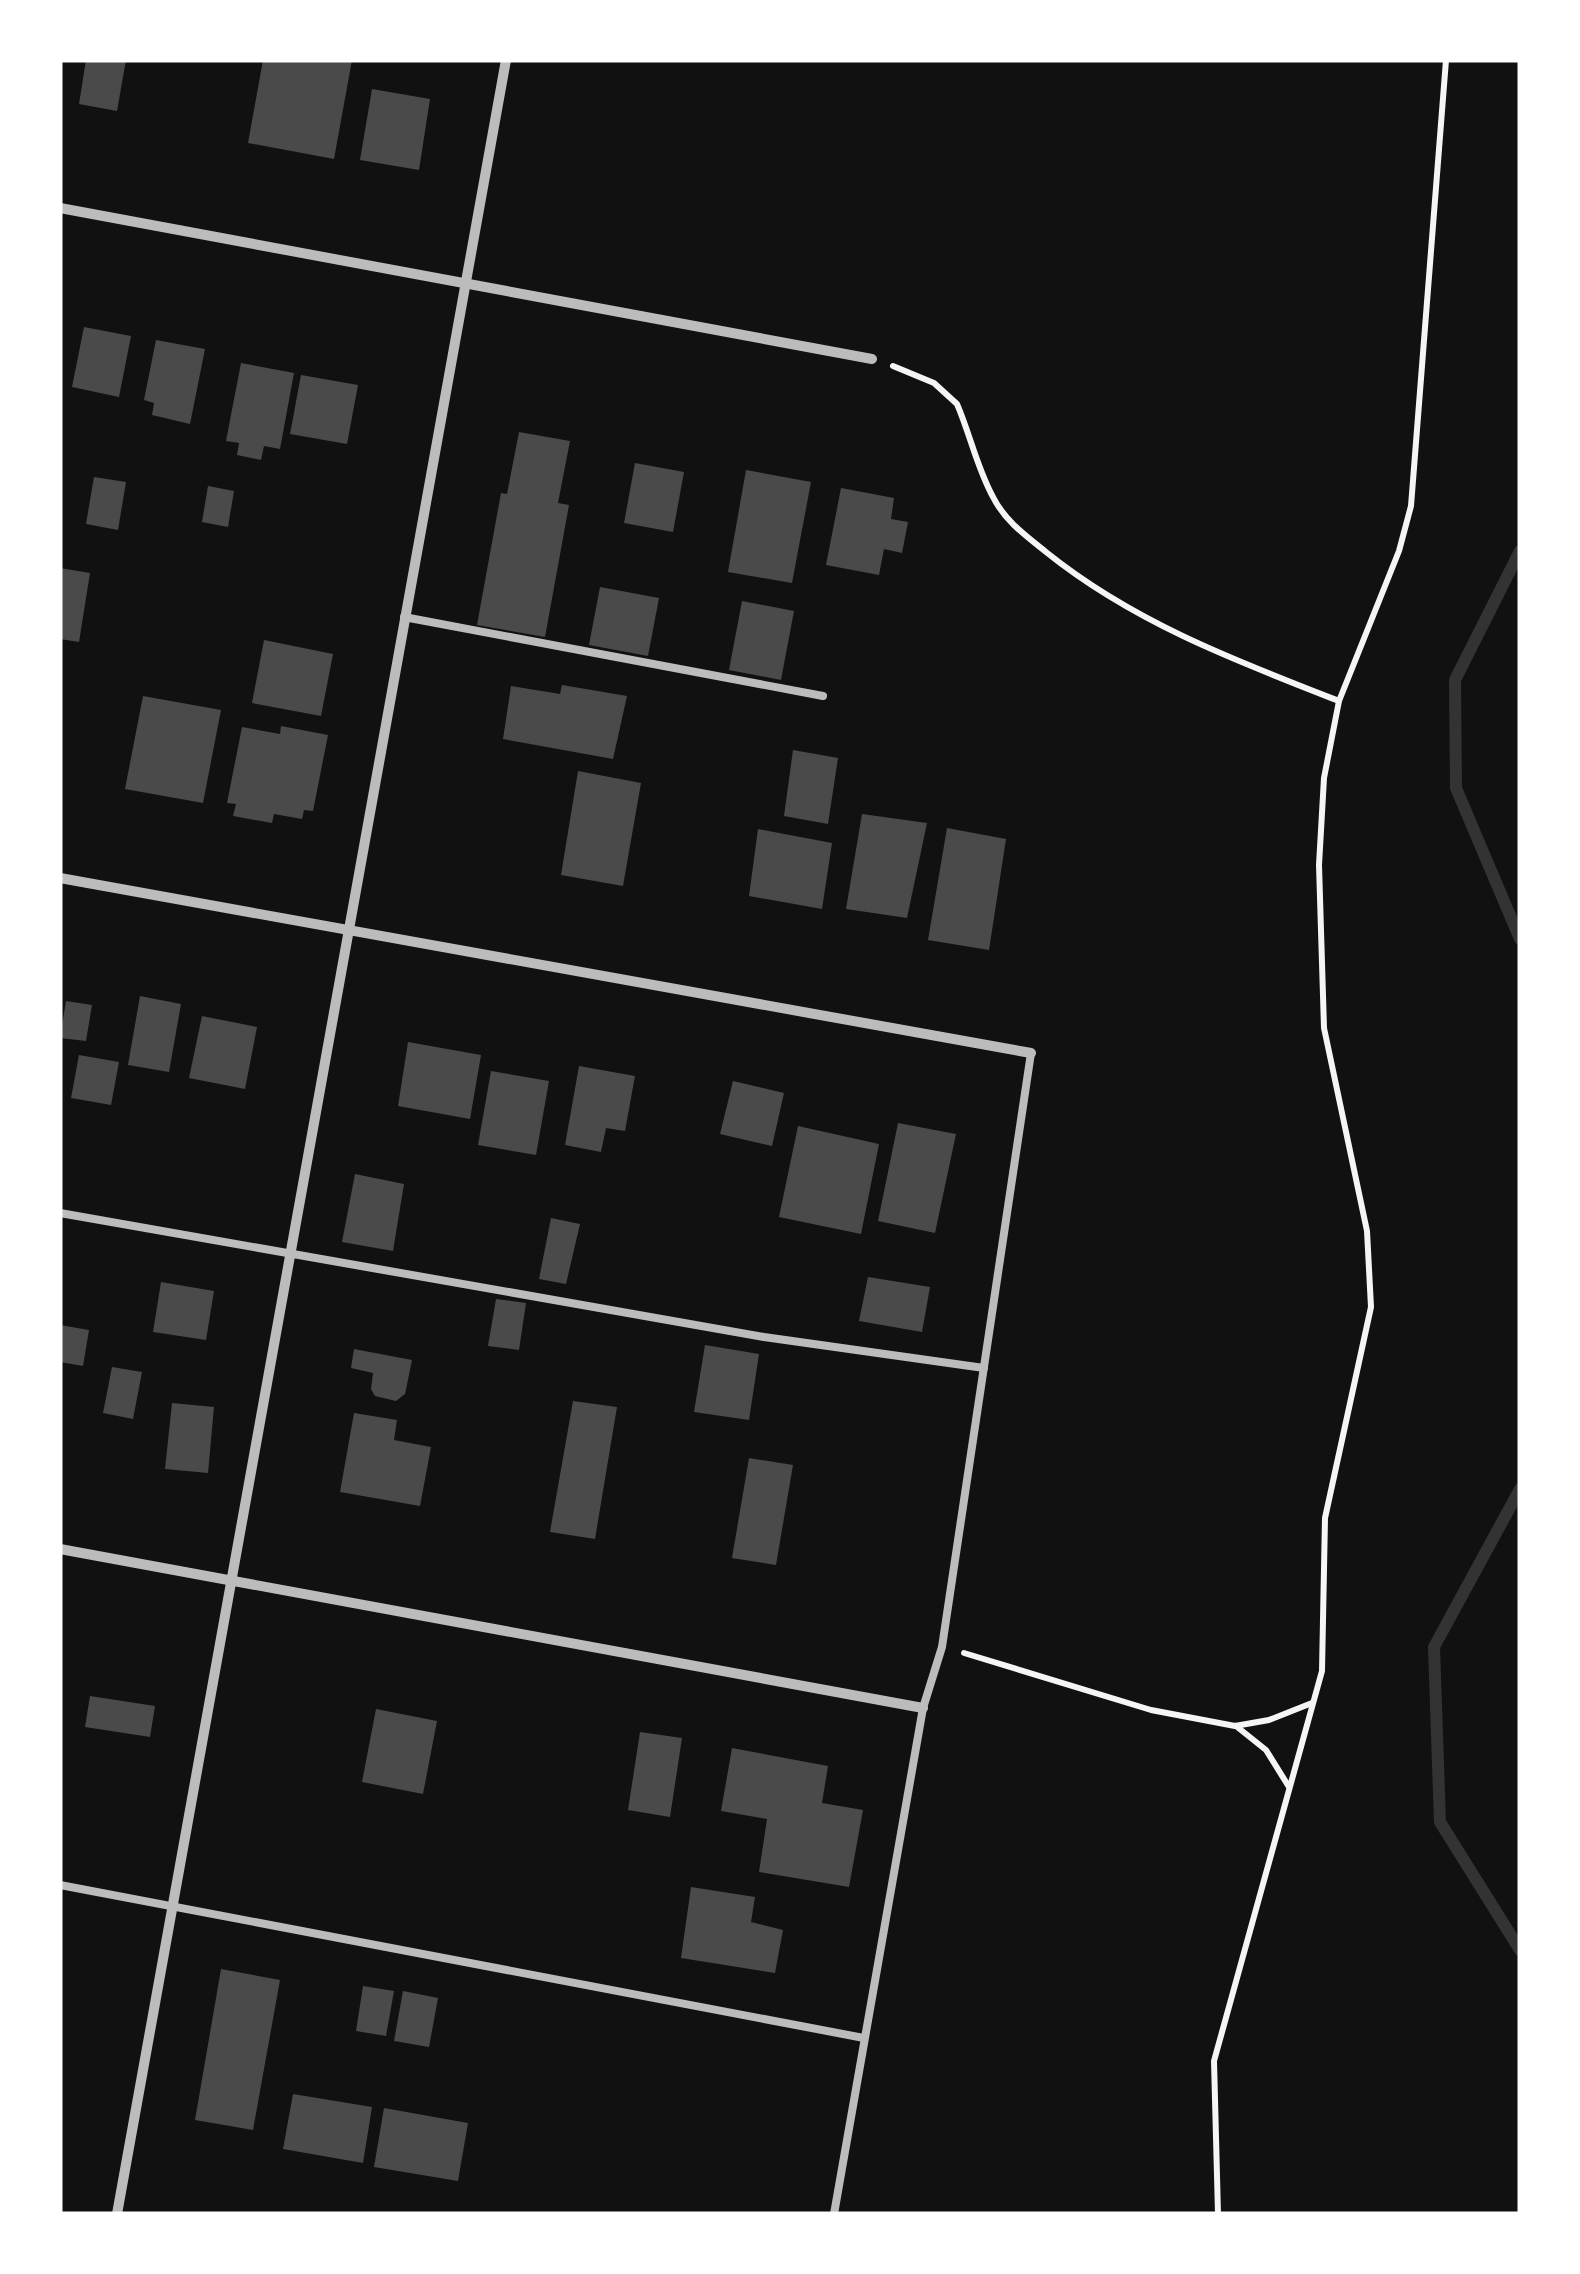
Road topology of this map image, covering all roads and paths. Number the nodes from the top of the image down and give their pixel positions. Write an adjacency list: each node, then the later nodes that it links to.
1 (506, 60): 4 (street)
2 (1446, 60): 8 (path)
3 (60, 208): 4 (street)
4 (465, 282): 5 (street); 6 (street)
5 (872, 359): 8 (path)
6 (404, 617): 7 (lane); 10 (street)
7 (823, 696)
8 (1339, 701): 18 (path)
9 (60, 878): 10 (street)
10 (348, 928): 11 (street); 13 (street)
11 (1032, 1054): 14 (lane)
12 (60, 1213): 13 (lane)
13 (290, 1254): 14 (lane); 16 (street)
14 (984, 1368): 17 (lane)
15 (60, 1549): 16 (street)
16 (230, 1580): 19 (street); 23 (street)
17 (942, 1647): 19 (lane); 20 (path)
18 (1314, 1702): 20 (path); 21 (path)
19 (924, 1708): 24 (lane)
20 (1235, 1726): 21 (path)
21 (1290, 1788): 27 (path)
22 (60, 1885): 23 (lane)
23 (174, 1905): 24 (lane); 25 (street)
24 (864, 2038): 26 (lane)
25 (117, 2214)
26 (834, 2214)
27 (1218, 2214)

